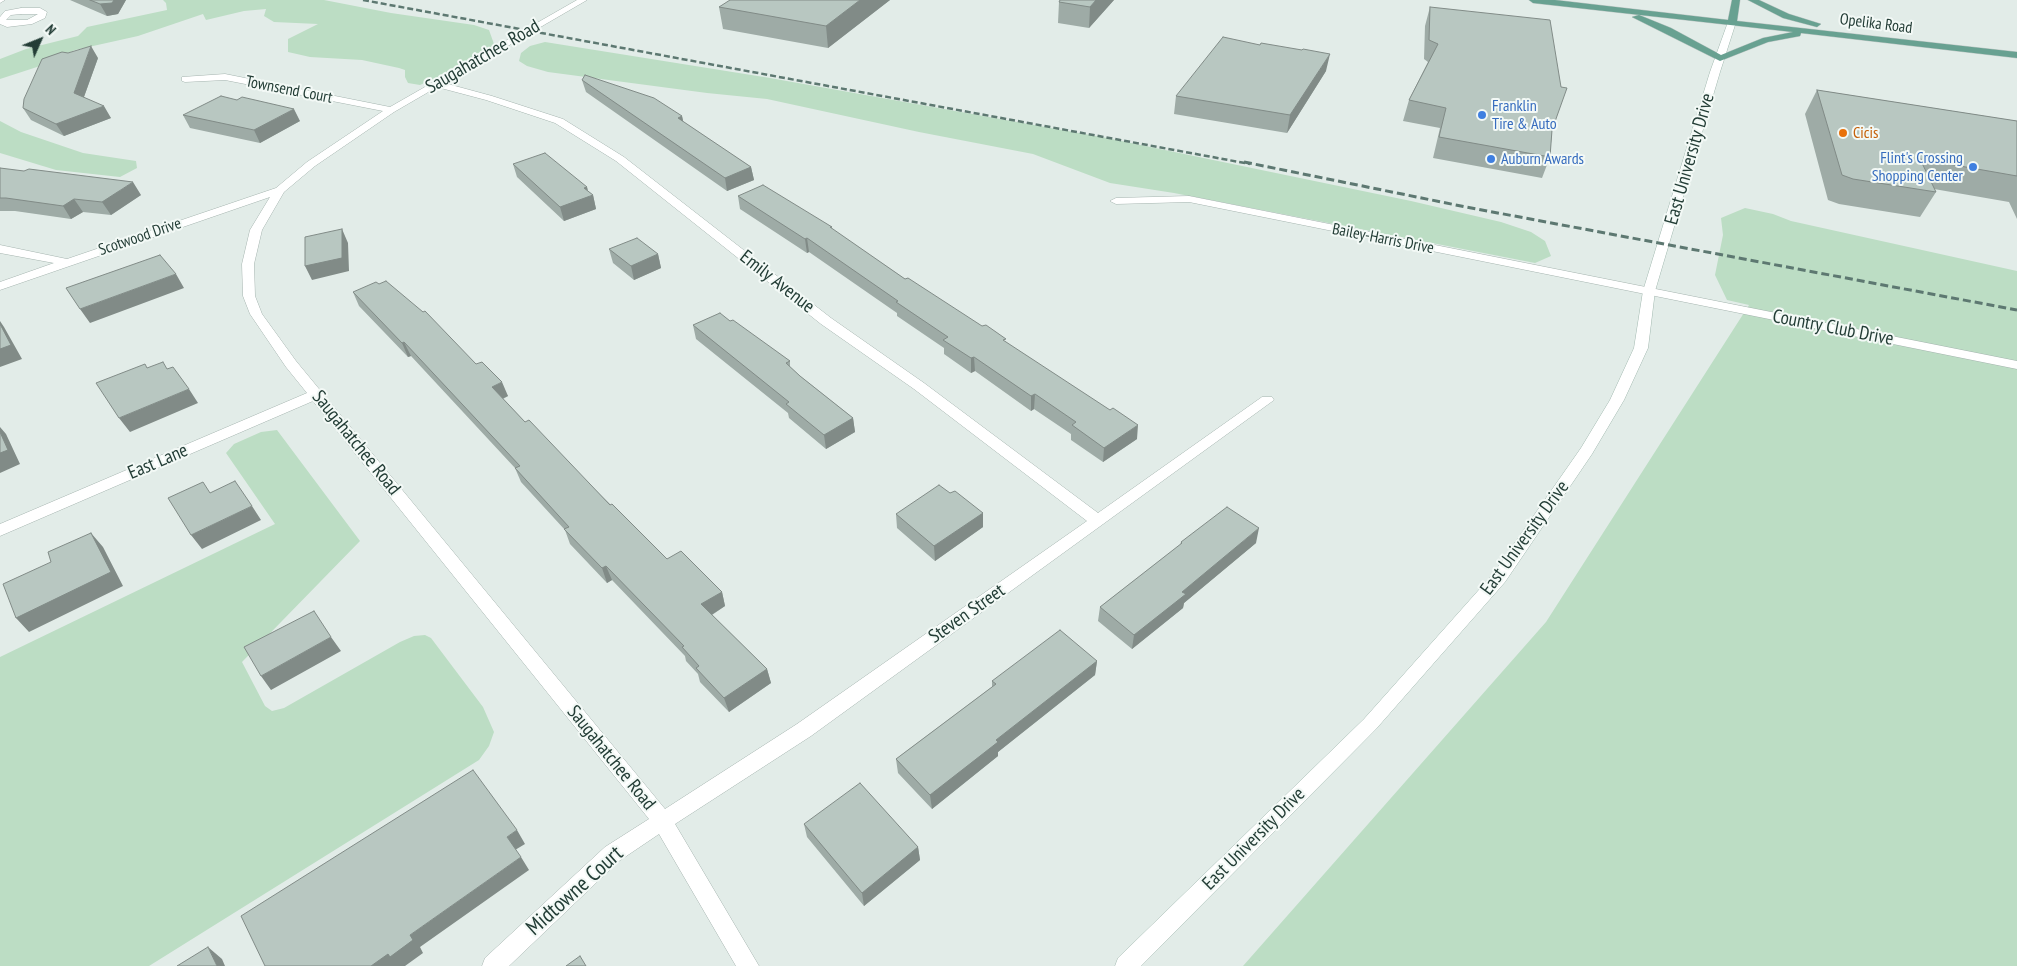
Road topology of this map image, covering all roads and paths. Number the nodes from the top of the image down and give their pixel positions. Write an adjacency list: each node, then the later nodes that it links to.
1 (583, 0): 12 (street, Saugahatchee Road)
2 (1533, 0): 5 (main road)
3 (1736, 0): 6 (main road, East University Drive)
4 (1752, 0): 8 (main road)
5 (1616, 10): 6 (main road, Opelika Road); 10 (main road)
6 (1732, 22): 7 (main road, Opelika Road); 10 (street, East University Drive)
7 (1814, 32): 8 (main road, Opelika Road); 10 (main road)
8 (1869, 38): 9 (main road, Opelika Road)
9 (2017, 55)
10 (1720, 58): 19 (street, East University Drive)
11 (185, 79): 13 (street, Townsend Court)
12 (435, 84): 13 (street, Saugahatchee Road); 23 (street, Emily Avenue)
13 (391, 110): 14 (street, Saugahatchee Road)
14 (280, 190): 17 (street, Scotwood Drive); 21 (street, Saugahatchee Road)
15 (1116, 201): 19 (street, Bailey-Harris Drive)
16 (0, 249): 17 (street)
17 (67, 262): 18 (street, Scotwood Drive)
18 (0, 286)
19 (1649, 291): 20 (street, Country Club Drive); 28 (street, East University Drive)
20 (2017, 365)
21 (317, 394): 24 (street, East Lane); 25 (street, Saugahatchee Road)
22 (1267, 400): 23 (street, Steven Street)
23 (1098, 521): 25 (street, Steven Street)
24 (0, 530)
25 (662, 821): 26 (street, Midtowne Court); 27 (street, Saugahatchee Road)
26 (493, 966)
27 (748, 966)
28 (1126, 966)

